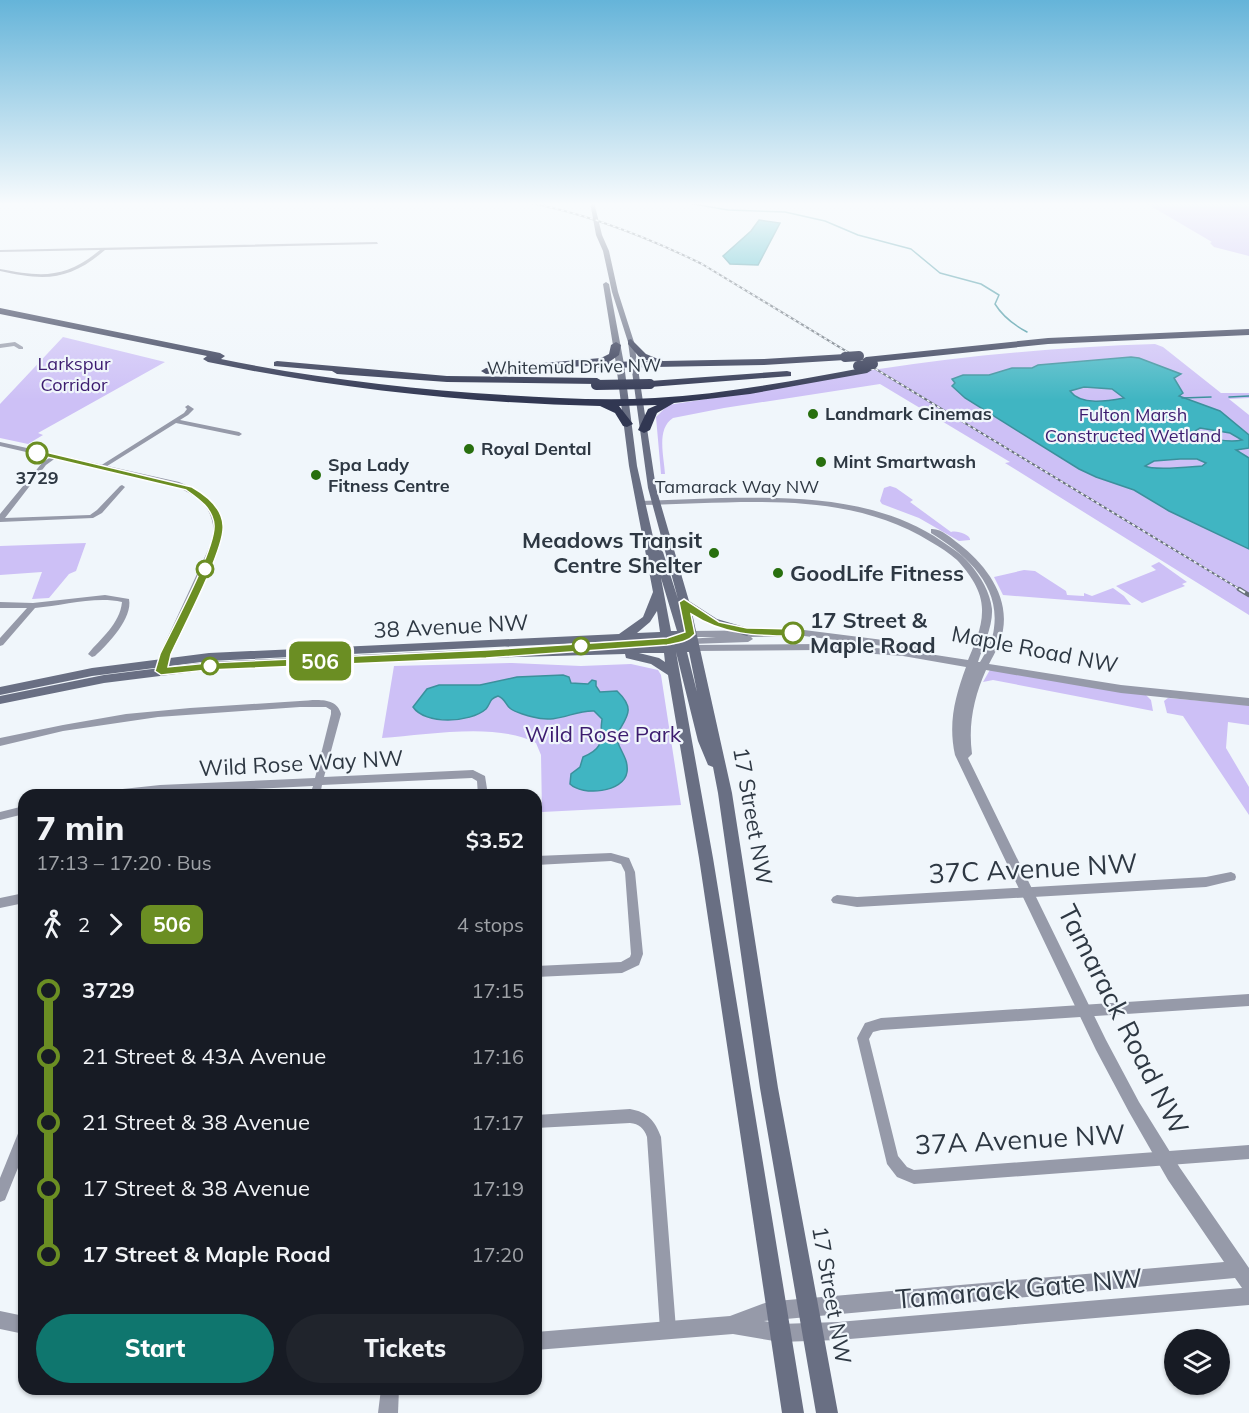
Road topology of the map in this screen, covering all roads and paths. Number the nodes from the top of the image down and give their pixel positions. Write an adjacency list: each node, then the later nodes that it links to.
1 (78, 268): 4 (street)
2 (603, 268): 10 (main road, 17 Street NW)
3 (610, 268): 9 (main road, 17 Street NW)
4 (0, 270)
5 (0, 313): 14 (highway, Whitemud Drive NW); 18 (highway, Whitemud Drive NW)
6 (1249, 331): 7 (highway)
7 (1148, 339): 8 (highway); 12 (highway, Whitemud Drive NW)
8 (1249, 340)
9 (631, 342): 15 (highway); 16 (main road, 17 Street NW)
10 (616, 345): 19 (main road, 17 Street NW); 20 (highway)
11 (0, 346): 13 (street)
12 (1005, 347): 17 (highway); 17 (highway, Whitemud Drive NW)
13 (21, 348)
14 (208, 359): 21 (highway, Whitemud Drive NW); 24 (highway)
15 (692, 362): 16 (highway); 17 (highway)
16 (633, 363): 19 (highway); 23 (main road, 17 Street NW)
17 (863, 363): 21 (highway, Whitemud Drive NW, bridge); 22 (highway)
18 (271, 364): 20 (highway); 21 (highway, Whitemud Drive NW)
19 (620, 364): 20 (highway); 25 (main road, 17 Street NW)
20 (524, 368)
21 (596, 383)
22 (679, 400): 23 (highway); 29 (highway)
23 (639, 402): 25 (highway); 29 (main road, 17 Street NW)
24 (589, 403): 25 (highway); 28 (highway)
25 (625, 403): 28 (main road, 17 Street NW)
26 (188, 407): 27 (street)
27 (175, 421): 30 (street); 33 (street)
28 (627, 424): 35 (main road, 17 Street NW)
29 (644, 430): 35 (main road, 17 Street NW)
30 (239, 434)
31 (0, 444): 32 (street)
32 (59, 457): 33 (street); 36 (street)
33 (102, 467): 51 (street)
34 (122, 487): 36 (street)
35 (648, 500): 37 (main road, 17 Street NW); 39 (main road, 17 Street NW); 50 (street, Tamarack Way NW); 50 (street, Tamarack Way NW)
36 (0, 520)
37 (645, 524): 38 (main road, 17 Street NW); 45 (main road)
38 (658, 587): 43 (main road); 45 (main road, 17 Street NW)
39 (684, 602): 42 (main road); 45 (main road, 17 Street NW)
40 (0, 605): 41 (street)
41 (33, 606): 46 (street); 48 (street)
42 (747, 632): 44 (street, Maple Road NW); 45 (street, Maple Road NW)
43 (609, 638): 45 (main road, 38 Avenue NW); 51 (main road, 38 Avenue NW)
44 (856, 639): 45 (street); 50 (street, Maple Road NW)
45 (681, 641): 47 (main road, 38 Avenue NW); 49 (main road); 50 (street, Maple Road NW); 52 (main road, 17 Street NW); 79 (main road, 17 Street NW)
46 (0, 643)
47 (617, 652): 49 (main road, 38 Avenue NW); 52 (main road)
48 (92, 654)
49 (486, 654): 51 (main road, 38 Avenue NW)
50 (980, 661): 55 (street, Maple Road NW); 65 (street, Tamarack Road NW)
51 (162, 666): 53 (main road, 38 Avenue NW); 54 (main road, 38 Avenue NW)
52 (673, 673): 80 (main road, 17 Street NW)
53 (0, 691)
54 (0, 700)
55 (1249, 702)
56 (0, 742): 57 (street)
57 (318, 782): 58 (street, Wild Rose Way NW); 59 (street); 60 (street, Wild Rose Way NW)
58 (233, 789)
59 (316, 789)
60 (483, 789)
61 (18, 812): 62 (street)
62 (0, 816)
63 (542, 861): 69 (street)
64 (1231, 877): 65 (street, 37C Avenue NW)
65 (1027, 892): 67 (street, 37C Avenue NW); 71 (street, Tamarack Road NW)
66 (18, 899): 68 (street)
67 (837, 900)
68 (0, 903)
69 (542, 972)
70 (1249, 999): 71 (street)
71 (1084, 1009): 75 (street, Tamarack Road NW); 75 (street, 37A Avenue NW)
72 (542, 1122): 84 (street)
73 (18, 1151): 76 (street)
74 (1249, 1152): 75 (street, 37A Avenue NW)
75 (1164, 1159): 77 (street, Tamarack Road NW)
76 (0, 1195)
77 (1244, 1276): 79 (street, Tamarack Gate NW)
78 (1249, 1296): 85 (street, Tamarack Gate NW)
79 (808, 1308): 80 (street, Tamarack Gate NW); 85 (main road, 17 Street NW)
80 (776, 1310): 83 (street); 85 (main road, 17 Street NW)
81 (0, 1320): 82 (street)
82 (18, 1324)
83 (733, 1324): 84 (street); 85 (street)
84 (668, 1329): 86 (street)
85 (795, 1333): 89 (main road, 17 Street NW); 90 (main road, 17 Street NW)
86 (542, 1340)
87 (390, 1395): 88 (street)
88 (388, 1413)
89 (793, 1413)
90 (827, 1413)

